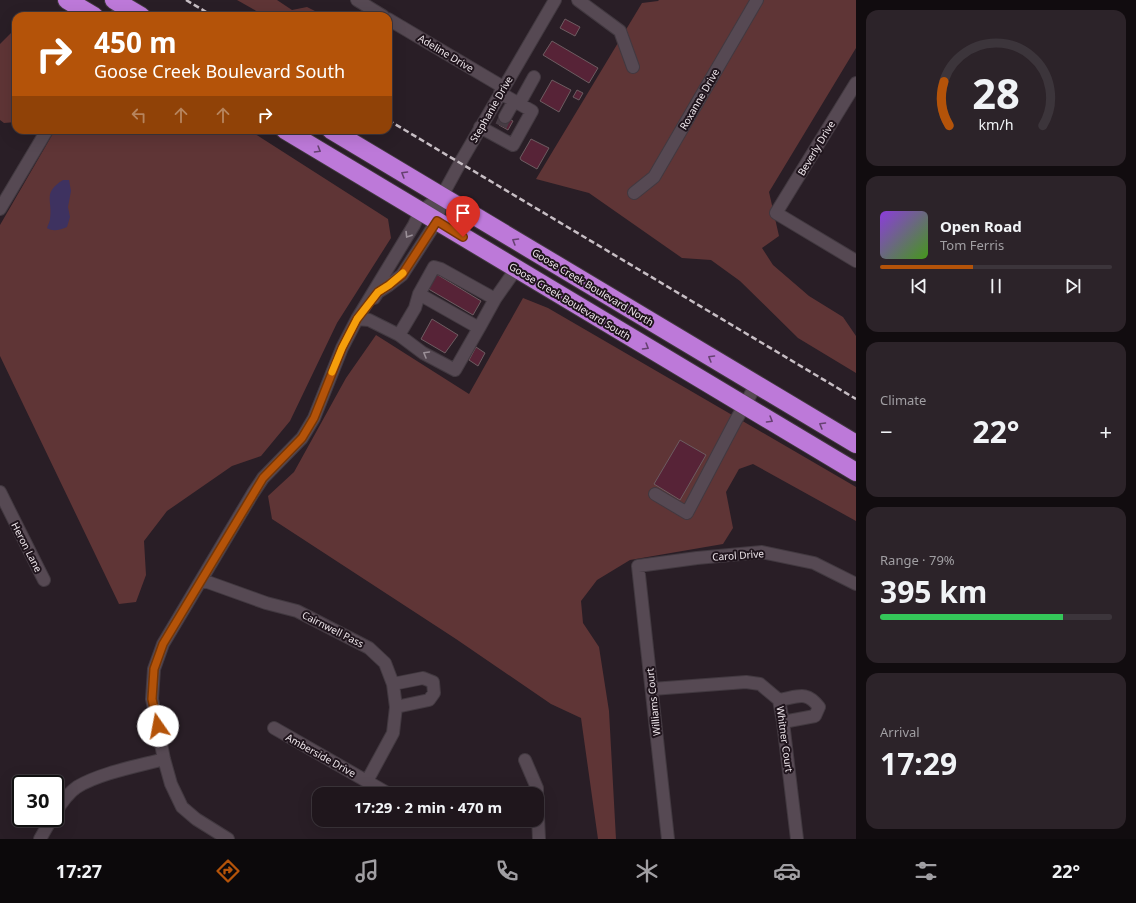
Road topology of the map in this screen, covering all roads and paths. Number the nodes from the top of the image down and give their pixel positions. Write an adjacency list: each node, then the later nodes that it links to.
1 (67, 0): 7 (highway)
2 (356, 0): 9 (street)
3 (555, 0): 14 (street, Stephanie Drive)
4 (578, 0): 11 (street)
5 (757, 0): 21 (street, Roxanne Drive)
6 (117, 7): 8 (highway)
7 (87, 12)
8 (130, 12)
9 (377, 12)
10 (392, 21): 14 (street, Adeline Drive)
11 (633, 67)
12 (534, 77): 15 (street)
13 (856, 83): 26 (street, Beverly Drive)
14 (502, 90): 15 (street, Adeline Drive); 17 (street, Stephanie Drive)
15 (517, 103): 16 (street); 16 (street, Adeline Drive)
16 (501, 126): 17 (street)
17 (480, 127): 22 (street, Stephanie Drive)
18 (45, 134): 23 (street)
19 (292, 134): 24 (highway, Goose Creek Boulevard South, one-way to 24)
20 (338, 134): 22 (highway, Goose Creek Boulevard North, one-way to 20)
21 (634, 193)
22 (442, 196): 24 (street); 25 (street, Stephanie Drive); 33 (highway, Goose Creek Boulevard North, one-way to 22)
23 (0, 209)
24 (420, 212): 25 (highway, Goose Creek Boulevard South); 30 (street, one-way to 30)
25 (437, 221): 27 (highway, Goose Creek Boulevard South); 30 (street)
26 (856, 261)
27 (516, 269): 29 (street); 34 (highway, Goose Creek Boulevard South, one-way to 34)
28 (419, 294): 29 (street); 31 (street); 32 (street)
29 (495, 299): 31 (street)
30 (357, 319): 32 (street); 41 (street)
31 (479, 328): 32 (street, one-way to 32)
32 (399, 335)
33 (756, 385): 34 (street); 35 (highway, Goose Creek Boulevard North, one-way to 33)
34 (744, 405): 36 (highway, Goose Creek Boulevard South, one-way to 36); 38 (street)
35 (856, 444)
36 (856, 472)
37 (0, 492): 40 (street, Heron Lane)
38 (655, 494)
39 (638, 566): 42 (street, Carol Drive); 44 (street, Williams Court)
40 (44, 580)
41 (202, 580): 43 (street, Cairnwell Pass); 49 (street)
42 (856, 584)
43 (393, 684): 46 (street, Cairnwell Pass); 46 (street)
44 (652, 689): 45 (street, Whitner Court); 60 (street, Williams Court)
45 (779, 700): 47 (street, Whitner Court); 47 (street)
46 (396, 707): 51 (street, Cairnwell Pass)
47 (783, 722): 61 (street, Whitner Court)
48 (274, 728): 51 (street, Amberside Drive)
49 (164, 759): 54 (street); 58 (street)
50 (526, 760): 53 (street)
51 (366, 781): 52 (street, Amberside Drive)
52 (377, 787)
53 (537, 787)
54 (64, 801)
55 (47, 827): 57 (street)
56 (539, 827): 59 (street)
57 (40, 839)
58 (228, 839)
59 (539, 839)
60 (668, 839)
61 (797, 839)

